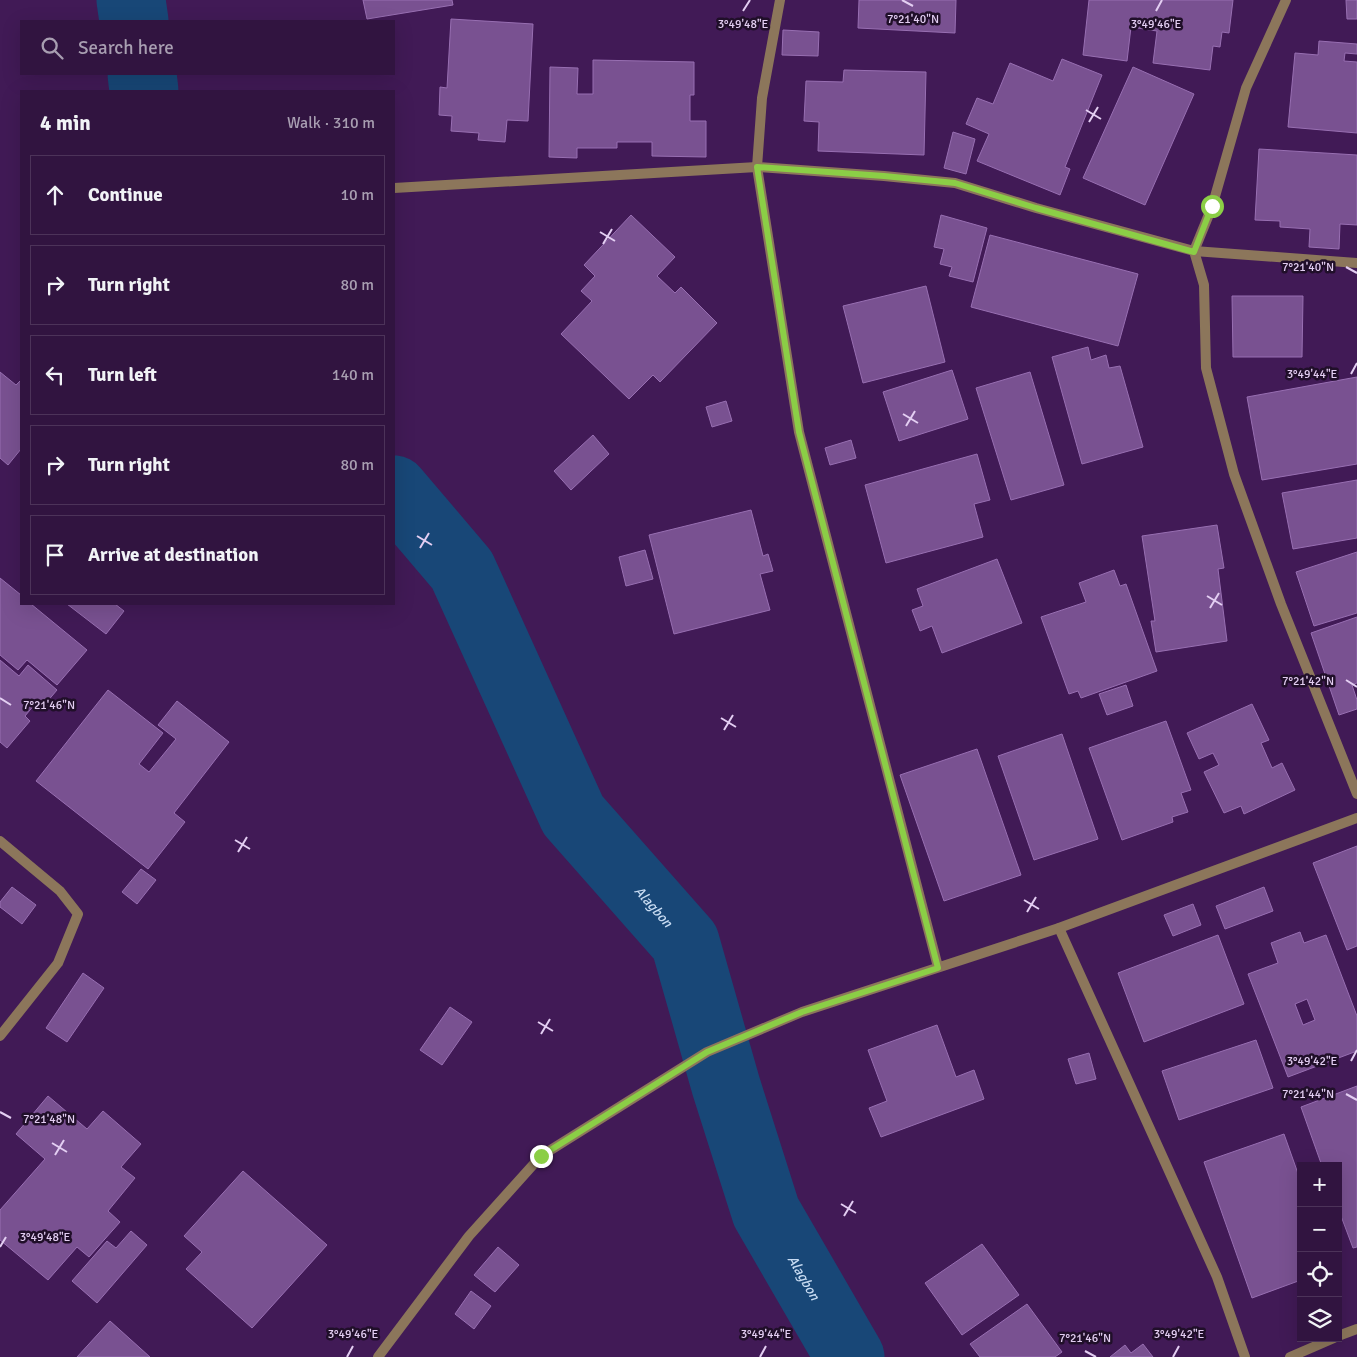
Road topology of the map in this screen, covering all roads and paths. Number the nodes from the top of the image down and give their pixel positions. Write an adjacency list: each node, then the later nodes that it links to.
1 (780, 0): 3 (street)
2 (1286, 0): 5 (street)
3 (757, 167): 4 (street); 5 (street); 11 (street)
4 (395, 188)
5 (1194, 252): 6 (street); 7 (street)
6 (1357, 263)
7 (1357, 794)
8 (1357, 818): 10 (street)
9 (0, 841): 12 (street)
10 (1059, 928): 11 (street); 17 (street)
11 (938, 968): 16 (street)
12 (0, 1036)
13 (1357, 1328): 14 (street)
14 (1342, 1334)
15 (1325, 1342): 18 (street)
16 (378, 1357)
17 (1245, 1357)
18 (1290, 1357)

